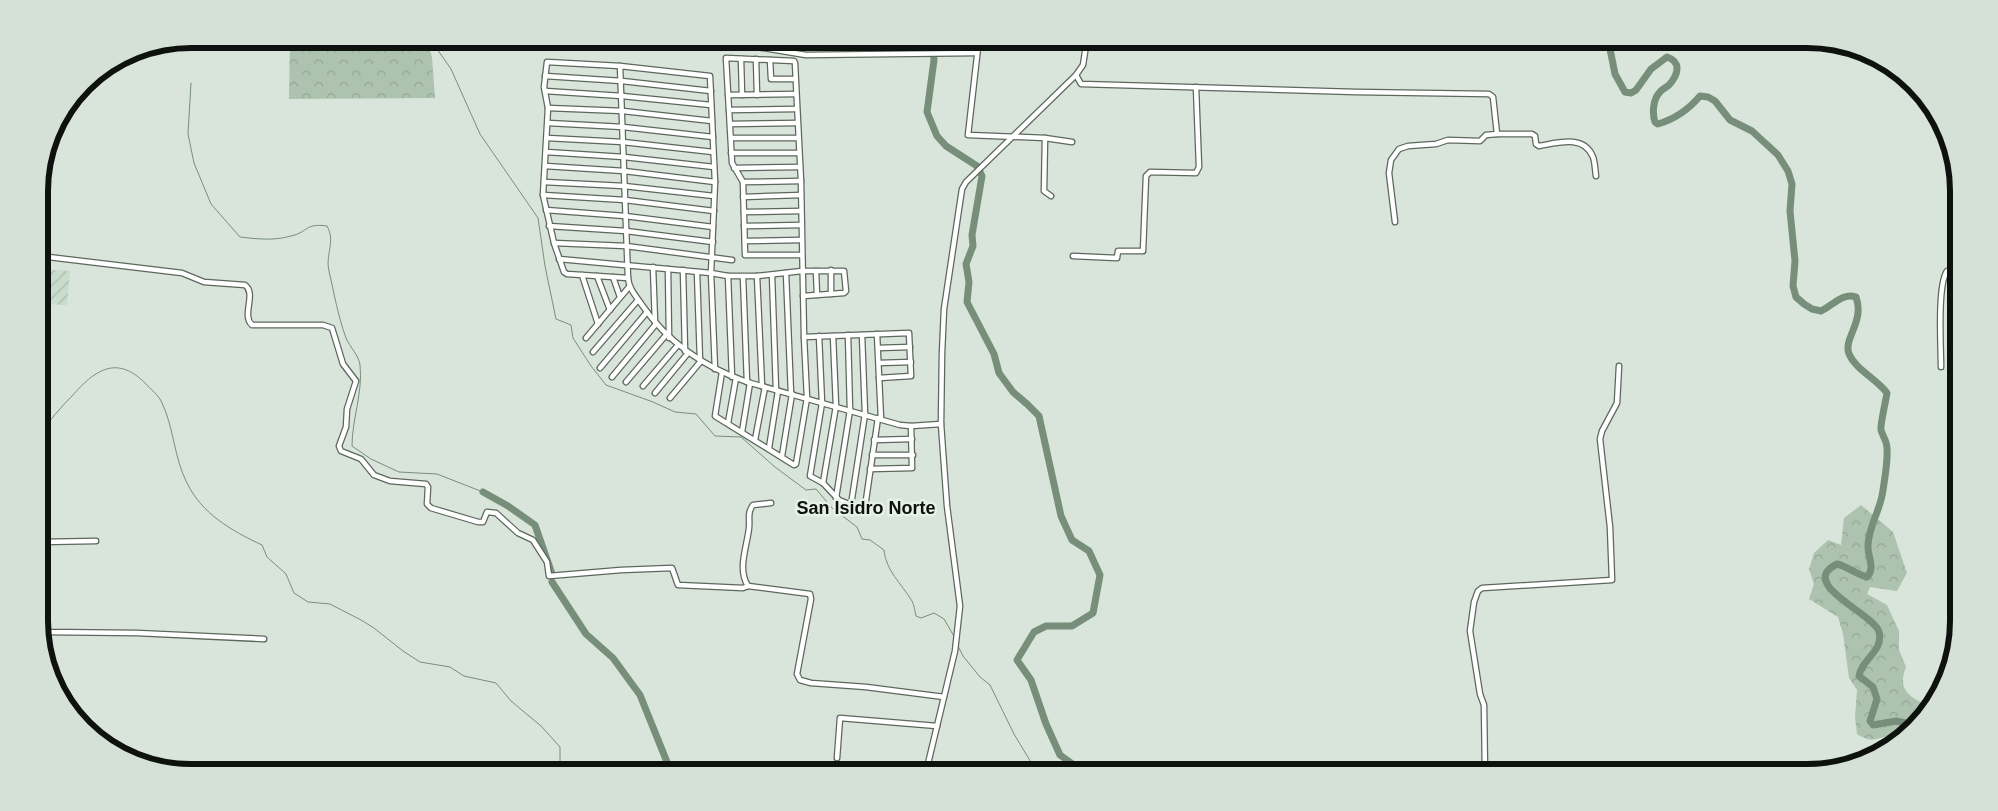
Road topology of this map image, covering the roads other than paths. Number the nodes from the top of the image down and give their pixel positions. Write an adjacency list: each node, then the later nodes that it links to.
1 (757, 48): 4 (street)
2 (978, 48): 4 (street)
3 (1086, 48): 9 (street)
4 (978, 53): 33 (street)
5 (741, 58): 6 (street); 17 (street); 18 (street)
6 (756, 59): 7 (street); 19 (street)
7 (770, 60): 11 (street); 11 (street)
8 (620, 66): 10 (street); 12 (street); 15 (street)
9 (1076, 75): 13 (street); 33 (street)
10 (545, 76): 12 (street); 14 (street)
11 (795, 79): 16 (street)
12 (622, 81): 15 (street); 20 (street)
13 (1196, 87): 31 (street); 79 (street)
14 (545, 91): 20 (street); 22 (street)
15 (711, 91): 21 (street)
16 (796, 94): 19 (street); 23 (street)
17 (728, 95): 18 (street); 24 (street)
18 (742, 95): 19 (street)
19 (757, 95)
20 (622, 96): 21 (street); 25 (street)
21 (711, 105): 26 (street)
22 (548, 108): 25 (street); 27 (street)
23 (796, 109): 24 (street); 28 (street)
24 (729, 110): 29 (street)
25 (622, 112): 26 (street); 30 (street)
26 (712, 121): 32 (street)
27 (548, 123): 30 (street); 34 (street)
28 (797, 123): 29 (street); 36 (street)
29 (730, 124): 35 (street)
30 (623, 127): 32 (street); 38 (street)
31 (1497, 134): 50 (street); 67 (street)
32 (712, 137): 41 (street)
33 (1012, 137): 37 (street); 152 (street)
34 (547, 138): 38 (street); 40 (street)
35 (730, 138): 36 (street); 43 (street)
36 (798, 138): 42 (street)
37 (1045, 138): 39 (street); 59 (street)
38 (623, 142): 41 (street); 44 (street)
39 (1072, 142)
40 (546, 152): 44 (street); 45 (street)
41 (713, 152): 46 (street)
42 (799, 152): 43 (street); 47 (street)
43 (732, 153): 48 (street)
44 (624, 157): 46 (street); 49 (street)
45 (545, 166): 49 (street); 52 (street)
46 (714, 167): 53 (street)
47 (800, 167): 48 (street); 51 (street)
48 (734, 168): 54 (street)
49 (624, 171): 53 (street); 55 (street)
50 (1596, 176)
51 (801, 181): 54 (street); 57 (street)
52 (544, 182): 55 (street); 56 (street)
53 (715, 182): 58 (street)
54 (743, 182): 60 (street)
55 (624, 186): 58 (street); 61 (street)
56 (543, 195): 61 (street); 62 (street)
57 (801, 195): 60 (street); 64 (street)
58 (714, 196): 63 (street)
59 (1051, 196)
60 (743, 197): 65 (street)
61 (625, 200): 63 (street); 66 (street)
62 (546, 210): 66 (street); 69 (street)
63 (714, 211): 71 (street)
64 (801, 211): 65 (street); 68 (street)
65 (744, 212): 70 (street)
66 (625, 216): 71 (street); 72 (street)
67 (1396, 222)
68 (801, 225): 70 (street); 73 (street)
69 (549, 226): 72 (street); 76 (street)
70 (744, 226): 74 (street)
71 (713, 227): 75 (street)
72 (626, 231): 75 (street); 77 (street)
73 (802, 240): 74 (street); 78 (street)
74 (745, 241): 78 (street)
75 (713, 242): 81 (street)
76 (554, 243): 77 (street); 82 (street)
77 (626, 246): 81 (street); 84 (street)
78 (802, 254): 89 (street)
79 (1073, 256)
80 (48, 257): 169 (street)
81 (712, 258): 83 (street); 93 (street)
82 (559, 259): 84 (street); 95 (street)
83 (732, 260)
84 (627, 264): 85 (street); 102 (street)
85 (653, 267): 86 (street); 112 (street)
86 (668, 268): 87 (street); 118 (street)
87 (683, 270): 92 (street); 125 (street)
88 (831, 270): 90 (street); 104 (street); 104 (street)
89 (802, 271): 90 (street); 94 (street); 106 (street)
90 (816, 271): 105 (street)
91 (1950, 271): 130 (street)
92 (697, 272): 93 (street); 126 (street)
93 (711, 273): 98 (street); 132 (street)
94 (786, 273): 96 (street); 143 (street)
95 (582, 275): 97 (street); 111 (street)
96 (772, 275): 99 (street); 141 (street)
97 (597, 276): 100 (street); 109 (street)
98 (728, 276): 101 (street); 135 (street)
99 (757, 276): 101 (street); 140 (street)
100 (613, 277): 102 (street); 107 (street)
101 (743, 277): 138 (street)
102 (628, 278): 103 (street)
103 (629, 287): 107 (street); 108 (street)
104 (831, 294): 105 (street)
105 (817, 295): 106 (street)
106 (803, 296): 119 (street)
107 (620, 297): 109 (street)
108 (638, 300): 110 (street); 124 (street)
109 (610, 310): 111 (street)
110 (647, 312): 112 (street); 131 (street)
111 (598, 324): 120 (street)
112 (655, 324): 118 (street); 134 (street)
113 (877, 334): 115 (street); 122 (street); 123 (street)
114 (848, 335): 115 (street); 117 (street); 148 (street)
115 (862, 335): 149 (street)
116 (819, 336): 117 (street); 119 (street); 146 (street)
117 (833, 336): 147 (street)
118 (668, 337): 121 (street); 137 (street)
119 (804, 337): 145 (street)
120 (586, 338)
121 (678, 345): 125 (street); 139 (street)
122 (910, 347): 123 (street); 127 (street)
123 (878, 348): 128 (street)
124 (593, 352)
125 (687, 352): 126 (street); 142 (street)
126 (700, 361): 132 (street); 144 (street)
127 (910, 362): 128 (street); 136 (street)
128 (879, 363): 136 (street)
129 (1619, 366): 175 (street)
130 (1940, 367)
131 (600, 368)
132 (715, 369): 133 (street)
133 (722, 372): 135 (street); 151 (street)
134 (612, 377)
135 (734, 377): 138 (street); 151 (street)
136 (879, 378): 150 (street)
137 (626, 382)
138 (749, 383): 140 (street); 154 (street)
139 (643, 386)
140 (764, 387): 141 (street); 155 (street)
141 (777, 390): 143 (street); 158 (street)
142 (655, 393)
143 (791, 394): 145 (street); 161 (street)
144 (670, 398)
145 (807, 398): 146 (street); 161 (street)
146 (822, 403): 147 (street); 163 (street)
147 (836, 406): 148 (street); 163 (street)
148 (850, 410): 149 (street); 164 (street)
149 (865, 414): 150 (street); 166 (street)
150 (880, 418): 153 (street); 156 (street)
151 (728, 423): 154 (street)
152 (941, 424): 153 (street); 172 (street)
153 (911, 426): 157 (street)
154 (742, 432): 155 (street)
155 (755, 440): 158 (street)
156 (874, 440): 157 (street); 159 (street)
157 (912, 440): 160 (street)
158 (769, 448): 161 (street)
159 (872, 455): 160 (street); 162 (street)
160 (913, 455): 162 (street)
161 (782, 456)
162 (870, 469): 166 (street)
163 (823, 483): 164 (street)
164 (836, 498): 166 (street)
165 (771, 502): 169 (street)
166 (851, 505)
167 (96, 541): 168 (street)
168 (47, 542)
169 (748, 586): 172 (street)
170 (48, 632): 171 (street)
171 (264, 639)
172 (944, 697): 173 (street)
173 (936, 726): 174 (street); 176 (street)
174 (837, 758)
175 (1486, 763)
176 (928, 764)

